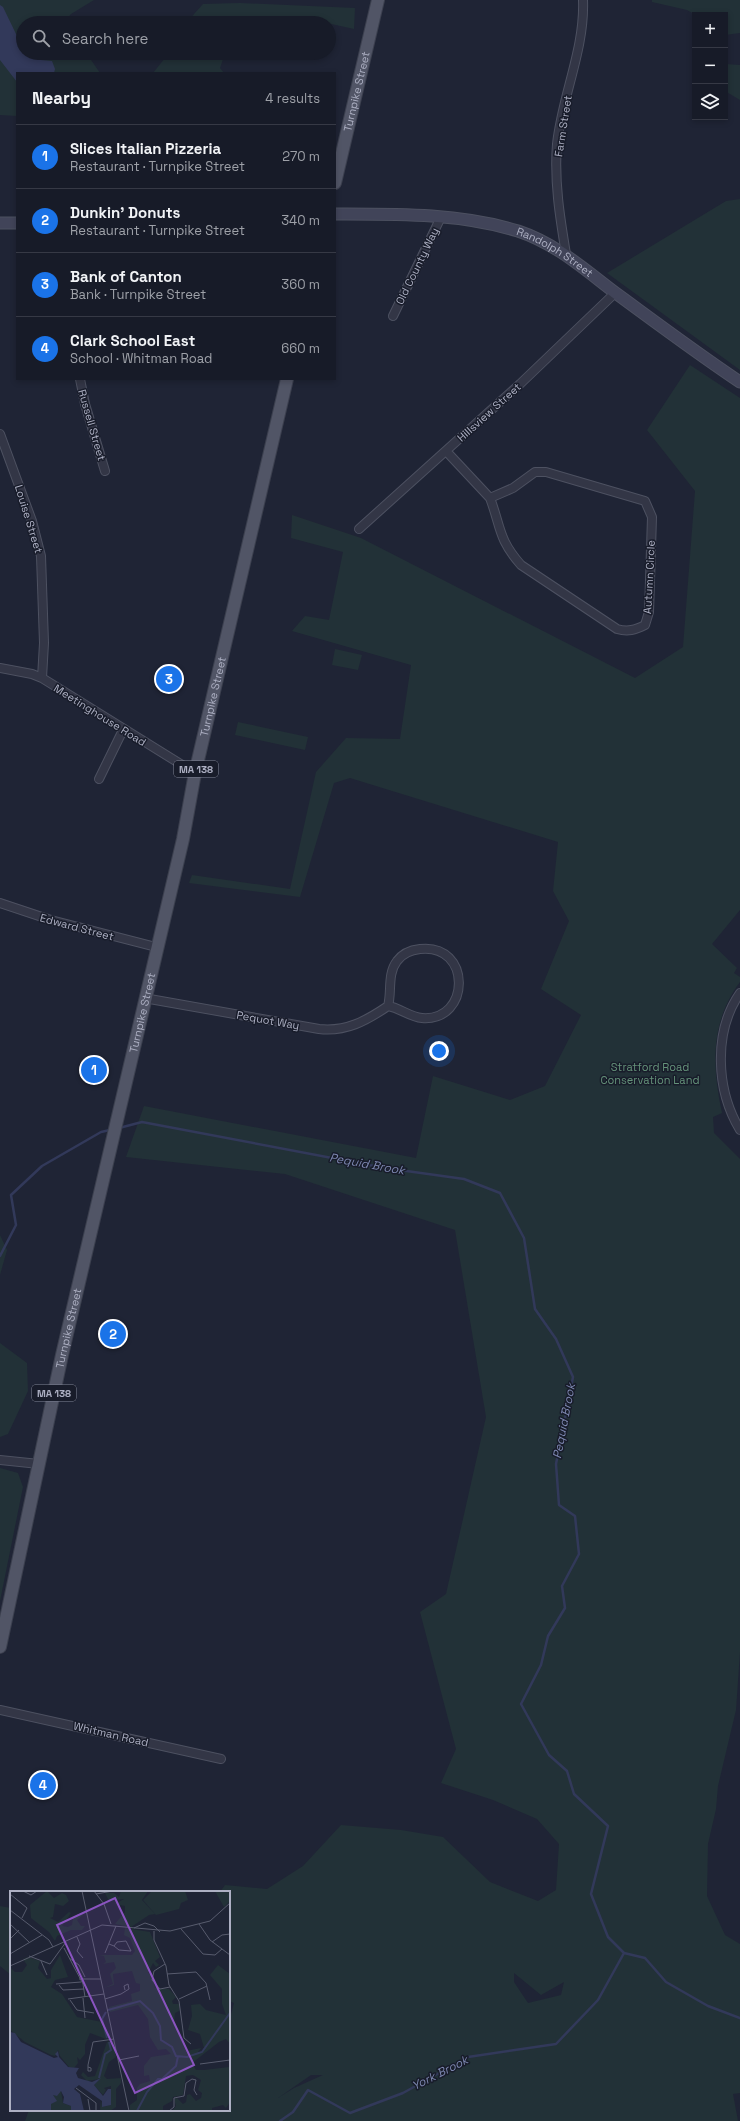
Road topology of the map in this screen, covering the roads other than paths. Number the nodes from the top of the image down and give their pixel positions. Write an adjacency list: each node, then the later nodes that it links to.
1 (378, 0): 3 (main road, Turnpike Street)
2 (583, 0): 8 (street, Farm Street)
3 (336, 179)
4 (336, 214): 5 (main road, Randolph Street)
5 (441, 217): 8 (main road, Randolph Street); 10 (street, Old County Way)
6 (16, 224): 7 (main road)
7 (2, 226)
8 (566, 254): 9 (main road, Randolph Street)
9 (615, 293): 13 (main road, Randolph Street); 15 (street, Hillsview Street)
10 (393, 316)
11 (80, 380): 16 (street, Russell Street)
12 (287, 380): 22 (main road, Turnpike Street / MA 138)
13 (740, 382)
14 (0, 434): 20 (street, Louise Street)
15 (446, 451): 17 (street, Autumn Circle); 18 (street, Hillsview Street)
16 (105, 471)
17 (490, 498): 17 (street, Autumn Circle)
18 (360, 529)
19 (0, 668): 20 (street, Meetinghouse Road)
20 (42, 678): 21 (street, Meetinghouse Road)
21 (123, 730): 22 (street, Meetinghouse Road); 23 (street)
22 (195, 773): 25 (main road, Turnpike Street / MA 138)
23 (100, 779)
24 (0, 903): 25 (street, Edward Street)
25 (156, 947): 27 (main road, Turnpike Street / MA 138)
26 (740, 993): 29 (street)
27 (144, 998): 28 (street, Pequot Way); 31 (main road, Turnpike Street / MA 138)
28 (388, 1006): 28 (street)
29 (740, 1130)
30 (0, 1460): 31 (street)
31 (39, 1464): 32 (main road, Turnpike Street / MA 138)
32 (0, 1647)
33 (0, 1710): 34 (street, Whitman Road)
34 (221, 1759)

